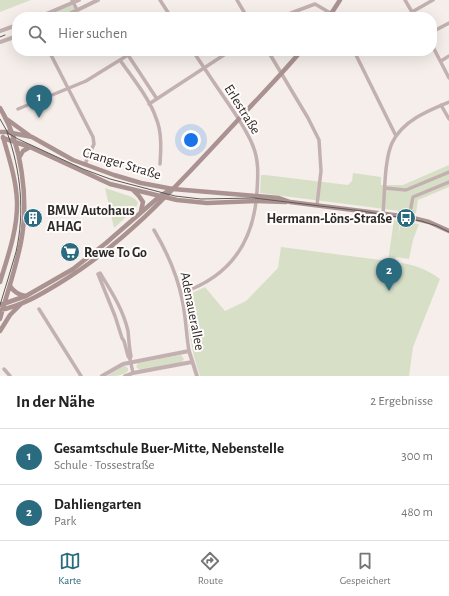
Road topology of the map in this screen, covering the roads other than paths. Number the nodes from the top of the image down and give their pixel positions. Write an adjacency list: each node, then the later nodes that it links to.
1 (79, 0): 8 (street)
2 (98, 0): 9 (street)
3 (160, 0): 12 (street)
4 (237, 0): 13 (street)
5 (340, 0): 16 (main road)
6 (405, 0): 17 (street)
7 (433, 0): 17 (street)
8 (73, 1): 9 (street); 10 (street)
9 (77, 10): 11 (street)
10 (50, 12)
11 (73, 12)
12 (168, 12)
13 (245, 12)
14 (296, 12): 15 (street)
15 (326, 12)
16 (332, 12)
17 (412, 12)
18 (449, 23): 20 (street)
19 (12, 26): 21 (street)
20 (437, 29)
21 (0, 30)
22 (12, 38): 23 (street)
23 (0, 42)
24 (437, 53): 35 (street)
25 (52, 56): 39 (street)
26 (126, 56): 34 (street)
27 (129, 56): 40 (street)
28 (196, 56): 36 (street, Erlestraße)
29 (222, 56): 36 (street)
30 (271, 56): 37 (street)
31 (297, 56): 37 (main road)
32 (356, 56): 51 (street)
33 (449, 56): 35 (street)
34 (120, 60): 39 (street); 42 (street)
35 (441, 60): 38 (street)
36 (204, 68): 40 (street); 47 (street, Erlestraße)
37 (282, 74): 47 (main road); 66 (street)
38 (449, 78)
39 (68, 88): 45 (street); 56 (street)
40 (157, 99): 42 (street)
41 (449, 102): 43 (street)
42 (149, 104): 57 (street)
43 (441, 105): 48 (street); 51 (street)
44 (0, 108): 46 (main road)
45 (18, 109)
46 (7, 119): 49 (main road); 52 (main road)
47 (238, 119): 61 (main road); 65 (street, Erlestraße)
48 (449, 119)
49 (13, 133): 50 (main road, Cranger Straße); 52 (main road, Cranger Straße); 53 (main road)
50 (1, 134): 53 (main road, Cranger Straße); 72 (main road)
51 (396, 136): 60 (street)
52 (32, 137): 56 (main road, Cranger Straße)
53 (14, 142): 54 (main road, Cranger Straße); 55 (main road)
54 (30, 147): 55 (main road); 62 (main road, Cranger Straße)
55 (19, 158): 73 (main road)
56 (85, 164): 61 (main road, Cranger Straße)
57 (160, 164)
58 (449, 172): 60 (street)
59 (449, 182): 69 (street)
60 (385, 188): 68 (street)
61 (173, 189): 63 (main road); 64 (main road); 65 (main road, Cranger Straße)
62 (132, 190): 63 (main road, Cranger Straße); 67 (main road)
63 (160, 196): 64 (main road, Cranger Straße); 67 (main road)
64 (166, 197): 65 (main road, Cranger Straße); 78 (main road)
65 (257, 198): 66 (main road, Cranger Straße); 76 (street, Erlestraße)
66 (317, 205): 68 (main road, Cranger Straße)
67 (141, 212): 77 (main road)
68 (383, 213): 69 (main road, Cranger Straße)
69 (409, 217): 71 (main road, Cranger Straße)
70 (154, 230): 76 (street, Adenauerallee)
71 (449, 230)
72 (0, 282)
73 (10, 286): 77 (main road); 79 (main road)
74 (111, 288): 75 (street); 75 (street); 81 (street)
75 (105, 290): 82 (street)
76 (181, 293): 86 (street, Adenauerallee)
77 (26, 296): 79 (main road)
78 (23, 303): 79 (main road); 84 (main road)
79 (2, 307): 83 (main road)
80 (39, 309): 92 (street)
81 (122, 313): 82 (street); 85 (street)
82 (115, 316): 85 (street)
83 (0, 319)
84 (0, 331)
85 (126, 340): 87 (street)
86 (189, 351): 87 (street); 88 (street, Adenauerallee)
87 (130, 360): 90 (street); 93 (street)
88 (192, 362): 90 (street); 95 (street, Adenauerallee)
89 (4, 368): 91 (street)
90 (133, 373): 94 (street)
91 (10, 376)
92 (81, 376)
93 (102, 376)
94 (125, 376)
95 (197, 376)

